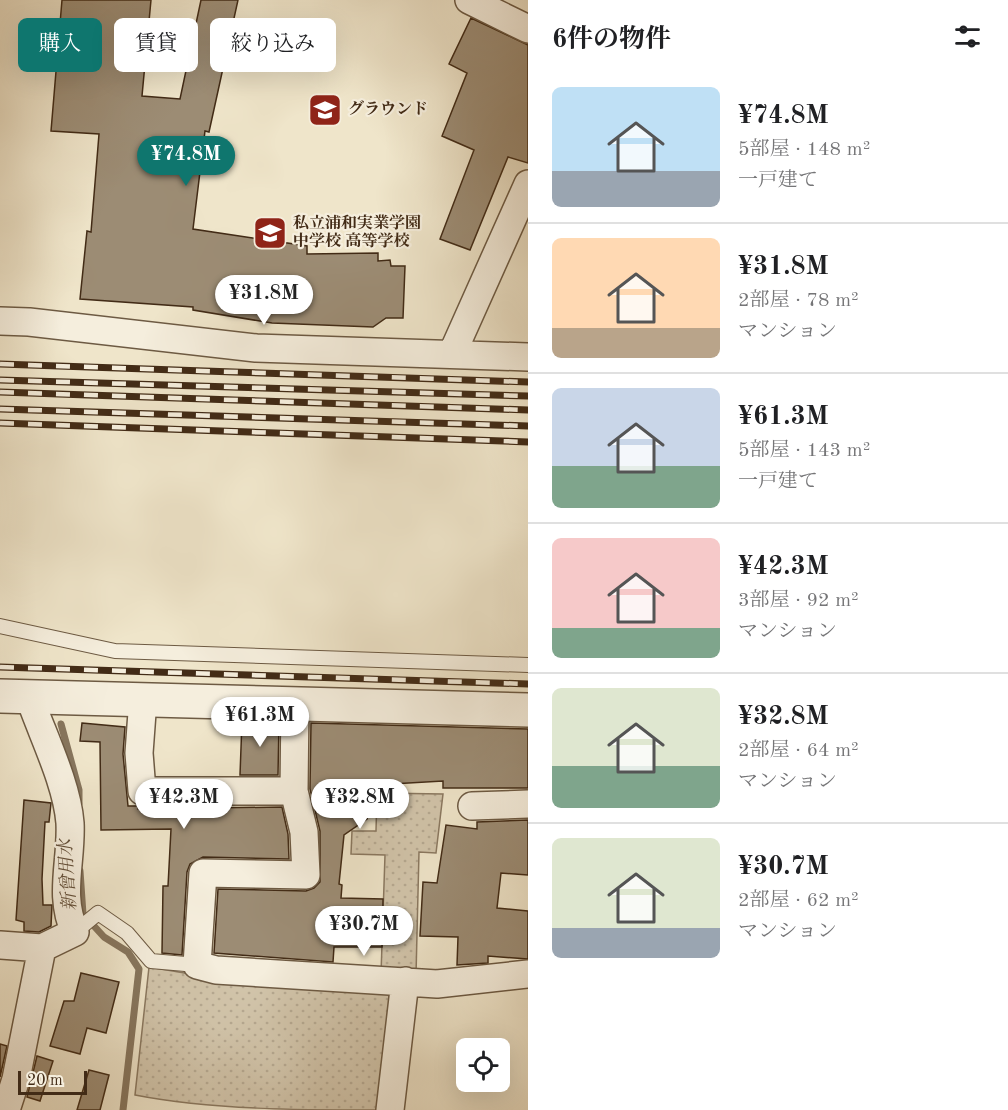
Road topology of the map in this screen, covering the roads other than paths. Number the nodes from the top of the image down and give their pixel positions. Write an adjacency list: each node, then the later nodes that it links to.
1 (476, 2): 2 (street)
2 (528, 29)
3 (528, 183): 5 (street)
4 (0, 321): 5 (street)
5 (452, 354): 6 (street)
6 (528, 357)
7 (0, 626): 8 (lane)
8 (528, 665)
9 (14, 696): 10 (street); 16 (street)
10 (143, 699): 11 (street); 13 (street)
11 (295, 704): 12 (street); 13 (street)
12 (528, 710)
13 (294, 791): 19 (street)
14 (528, 804): 15 (street)
15 (472, 806)
16 (76, 931): 18 (street); 19 (lane)
17 (0, 945): 18 (street)
18 (42, 948): 22 (street)
19 (197, 965): 21 (street)
20 (528, 974): 21 (street)
21 (405, 981): 23 (street)
22 (6, 1110)
23 (390, 1110)

